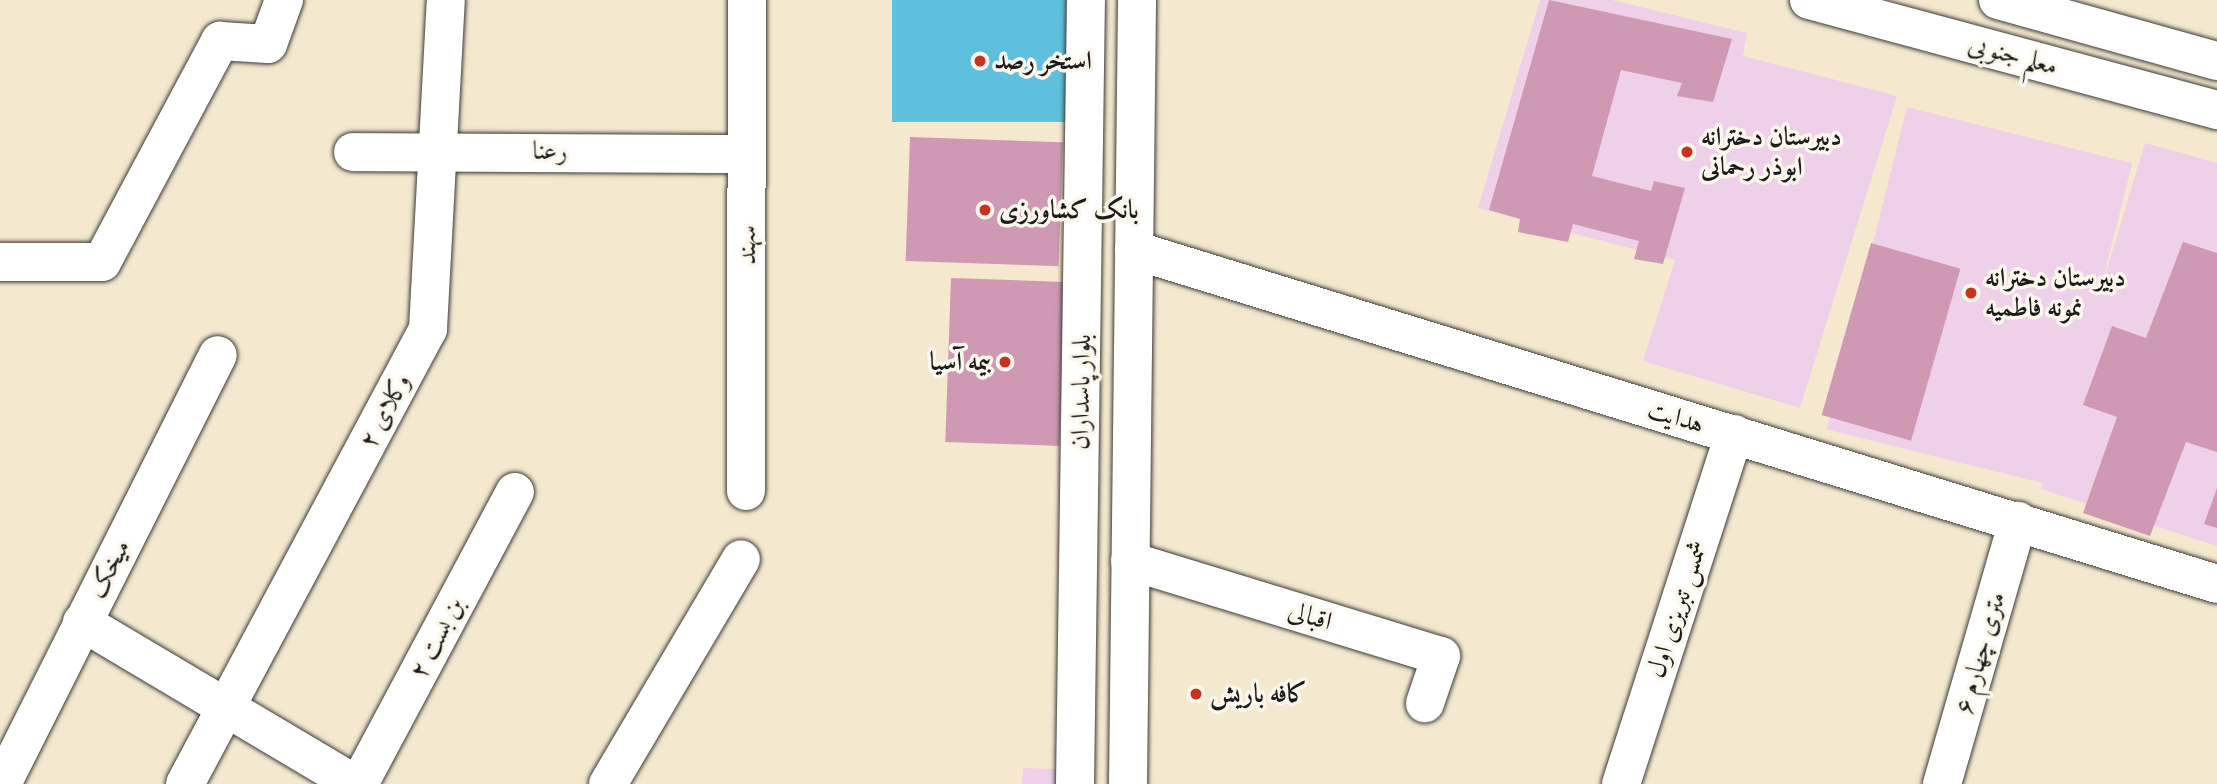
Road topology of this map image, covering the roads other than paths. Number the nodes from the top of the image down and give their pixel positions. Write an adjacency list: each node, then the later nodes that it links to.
1 (285, 0): 14 (street)
2 (446, 0): 10 (street, وکلای ۲)
3 (747, 0): 12 (street, سهند)
4 (1086, 0): 30 (street, بلوار پاسداران)
5 (1137, 0): 13 (street, بلوار پاسداران)
6 (1809, 0): 9 (street, معلم جنوبی)
7 (1997, 0): 8 (street, معلم جنوبی)
8 (2217, 61)
9 (2217, 110)
10 (442, 149): 11 (street, رعنا); 12 (street, رعنا); 25 (street, وکلای ۲)
11 (353, 152)
12 (747, 154): 17 (street, سهند)
13 (1134, 250): 16 (street, هدایت); 21 (street, بلوار پاسداران)
14 (0, 262)
15 (218, 355): 23 (street, میخک)
16 (1734, 434): 19 (street, هدایت); 32 (street, شمس تبریزی اول)
17 (746, 491)
18 (515, 492): 28 (street, بن بست ۲)
19 (2018, 521): 22 (street, هدایت); 33 (street, ۶ متری چهارم)
20 (741, 559): 29 (street)
21 (1130, 561): 24 (street, اقبالی); 31 (street, بلوار پاسداران)
22 (2217, 584)
23 (82, 622): 25 (street); 26 (street, میخک)
24 (1425, 703)
25 (224, 711): 27 (street, وکلای ۲); 28 (street)
26 (2, 784)
27 (185, 784)
28 (357, 784)
29 (608, 784)
30 (1075, 784)
31 (1128, 784)
32 (1620, 784)
33 (1942, 784)

